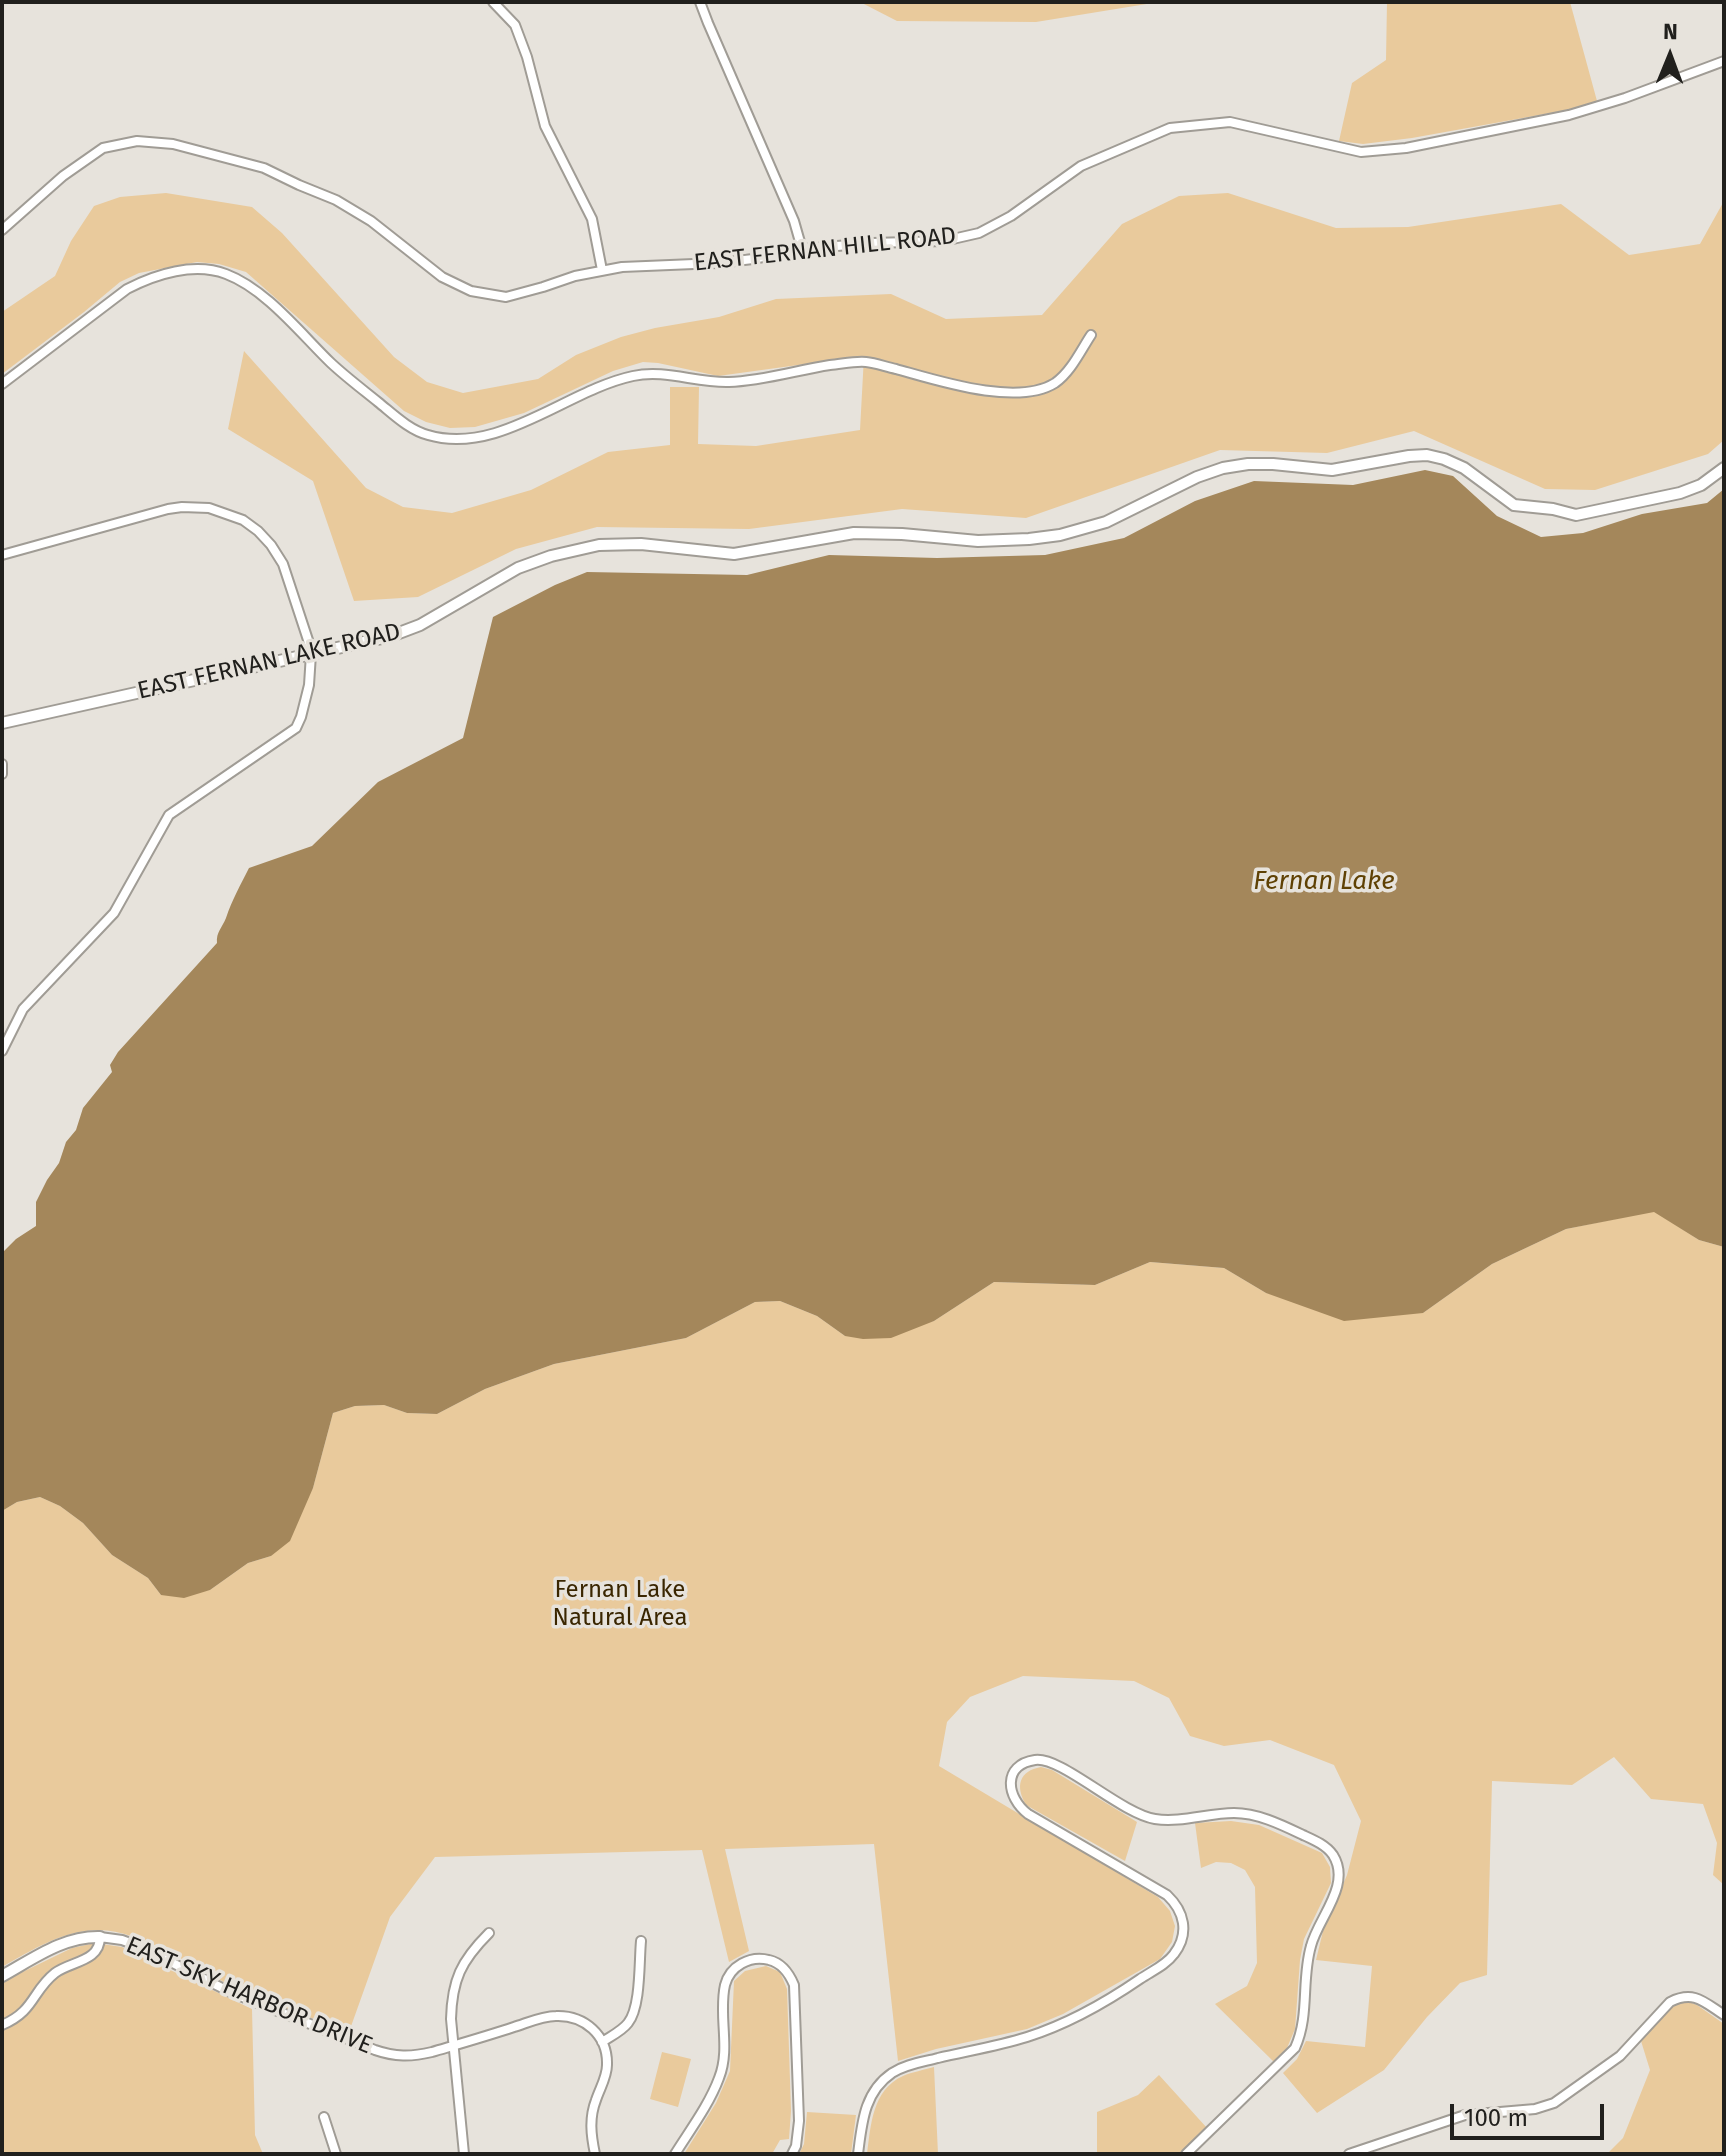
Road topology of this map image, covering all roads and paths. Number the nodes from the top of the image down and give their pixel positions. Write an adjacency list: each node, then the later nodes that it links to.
1 (493, 2): 6 (street)
2 (700, 2): 5 (street)
3 (1724, 61): 5 (street, EAST FERNAN HILL ROAD)
4 (2, 230): 6 (street, EAST FERNAN HILL ROAD)
5 (802, 249): 6 (street, EAST FERNAN HILL ROAD)
6 (602, 270)
7 (1091, 335): 8 (street)
8 (2, 384)
9 (1724, 468): 11 (street, EAST FERNAN LAKE ROAD)
10 (2, 555): 11 (street)
11 (311, 654): 12 (street, EAST FERNAN LAKE ROAD); 15 (street)
12 (2, 723)
13 (2, 764): 14 (street)
14 (2, 774)
15 (2, 1051)
16 (489, 1933): 23 (street)
17 (100, 1937): 19 (street); 21 (street); 23 (street, EAST SKY HARBOR DRIVE)
18 (641, 1941): 22 (street)
19 (2, 1976)
20 (1724, 2015): 32 (street)
21 (2, 2025)
22 (602, 2042): 23 (street, EAST SKY HARBOR DRIVE); 27 (street)
23 (455, 2045): 26 (street)
24 (324, 2117): 25 (street)
25 (336, 2154)
26 (464, 2154)
27 (595, 2154)
28 (675, 2154): 29 (street)
29 (792, 2154)
30 (858, 2154): 31 (street)
31 (1186, 2154)
32 (1349, 2154)

